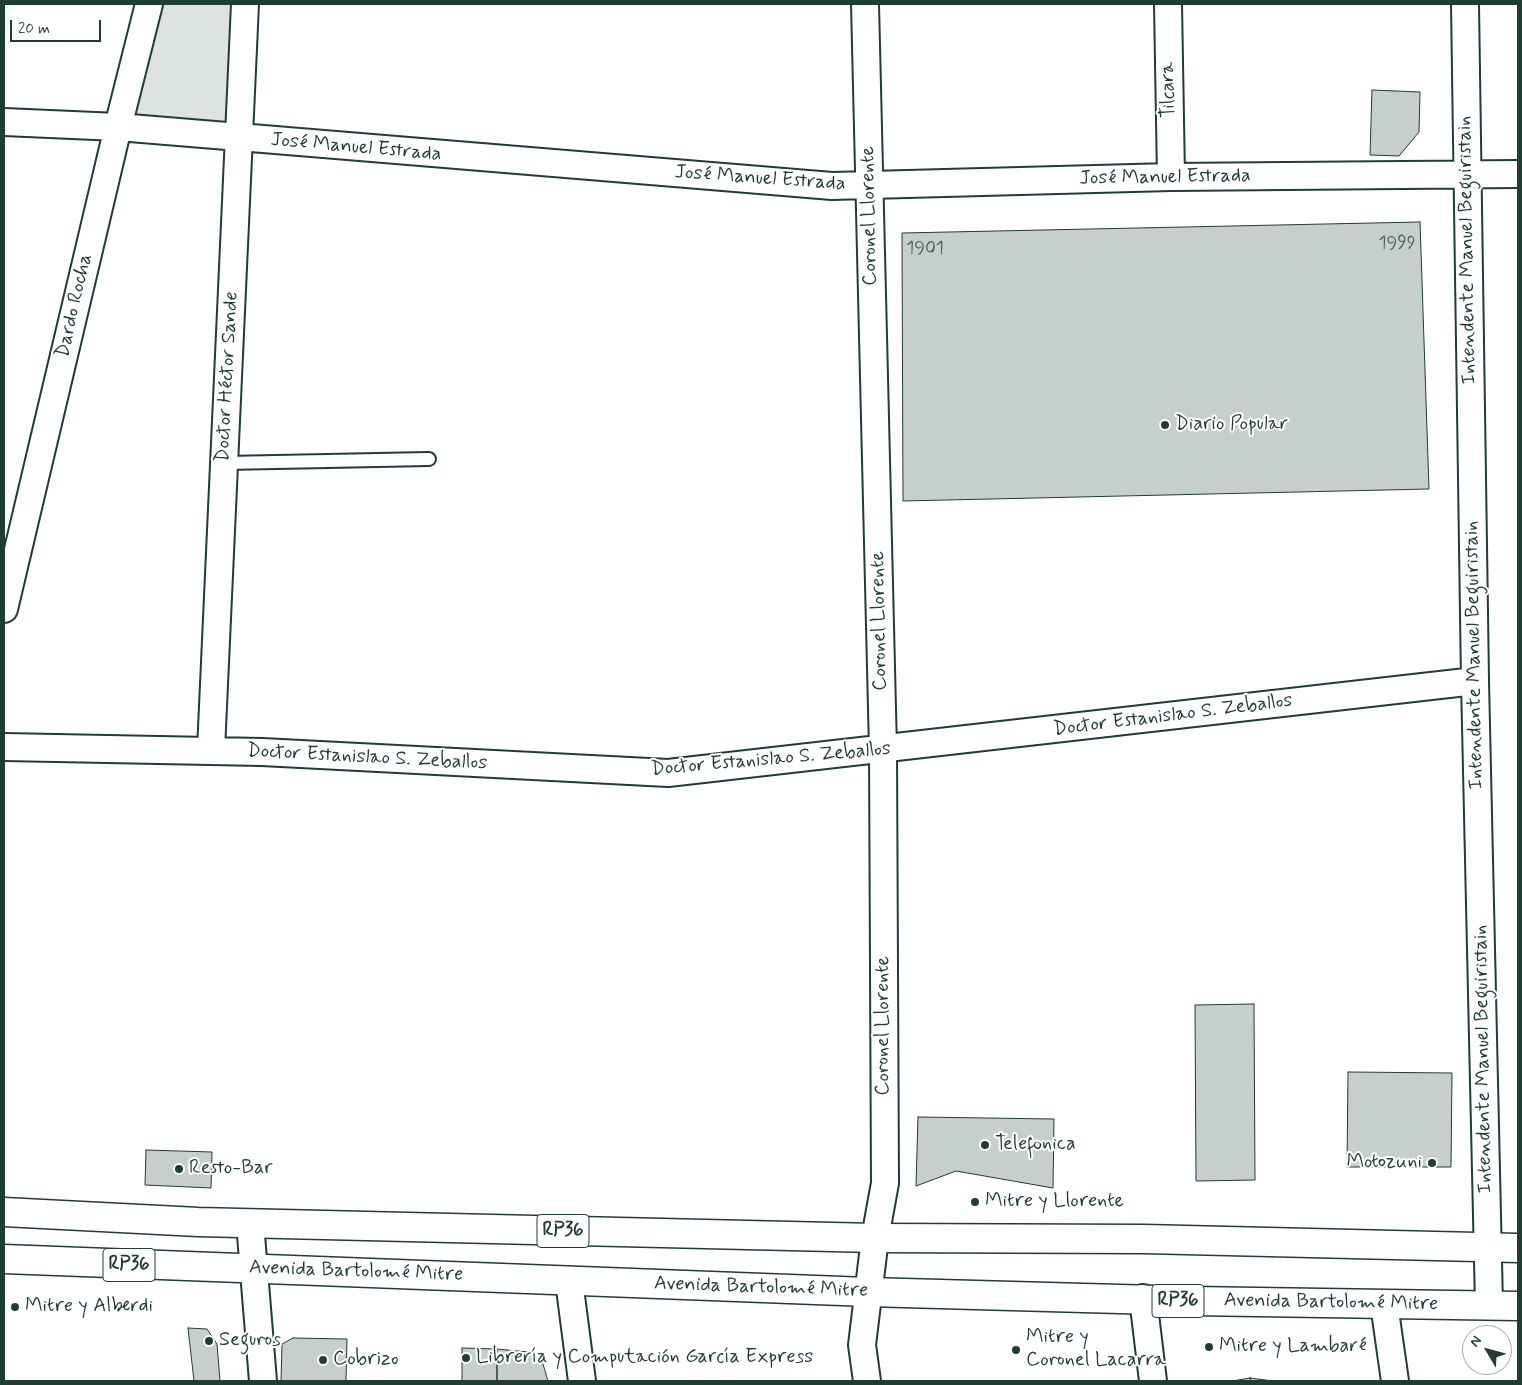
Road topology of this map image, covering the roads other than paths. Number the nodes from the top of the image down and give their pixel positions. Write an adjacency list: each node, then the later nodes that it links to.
1 (149, 4): 7 (street, Dardo Rocha)
2 (245, 4): 8 (street, Doctor Héctor Sande)
3 (864, 4): 12 (street, Coronel Llorente)
4 (1168, 4): 11 (street, Tilcara)
5 (1465, 4): 10 (street, Intendente Manuel Beguiristain)
6 (4, 122): 7 (street, José Manuel Estrada)
7 (118, 126): 8 (street, José Manuel Estrada); 15 (street, Dardo Rocha)
8 (239, 138): 12 (street, José Manuel Estrada); 14 (street, Doctor Héctor Sande)
9 (1518, 174): 10 (street, José Manuel Estrada)
10 (1467, 176): 11 (street, José Manuel Estrada); 16 (street, Intendente Manuel Beguiristain)
11 (1171, 177): 12 (street, José Manuel Estrada)
12 (869, 184): 19 (street, Coronel Llorente)
13 (429, 460): 14 (lane)
14 (224, 463): 18 (street, Doctor Héctor Sande)
15 (4, 609)
16 (1475, 681): 19 (street, Doctor Estanislao S. Zeballos); 23 (street, Intendente Manuel Beguiristain)
17 (4, 748): 18 (street, Doctor Estanislao S. Zeballos)
18 (211, 750): 19 (street, Doctor Estanislao S. Zeballos)
19 (883, 750): 22 (street, Coronel Llorente)
20 (4, 1212): 21 (main road, RP36)
21 (250, 1222): 22 (main road, RP36); 26 (street)
22 (875, 1238): 23 (main road, RP36); 28 (street, Coronel Llorente)
23 (1489, 1247): 24 (main road, RP36); 31 (street, Intendente Manuel Beguiristain)
24 (1518, 1248)
25 (4, 1259): 26 (main road, Avenida Bartolomé Mitre / RP36)
26 (255, 1268): 27 (main road, Avenida Bartolomé Mitre / RP36); 33 (street)
27 (569, 1280): 28 (main road, Avenida Bartolomé Mitre / RP36); 34 (street)
28 (868, 1292): 29 (main road, Avenida Bartolomé Mitre / RP36); 35 (street, Coronel Llorente)
29 (1143, 1298): 30 (main road, Avenida Bartolomé Mitre / RP36); 36 (street)
30 (1384, 1304): 31 (main road, Avenida Bartolomé Mitre / RP36); 37 (street)
31 (1488, 1305): 32 (main road, Avenida Bartolomé Mitre / RP36)
32 (1518, 1306)
33 (263, 1381)
34 (582, 1381)
35 (867, 1381)
36 (1153, 1381)
37 (1395, 1381)

